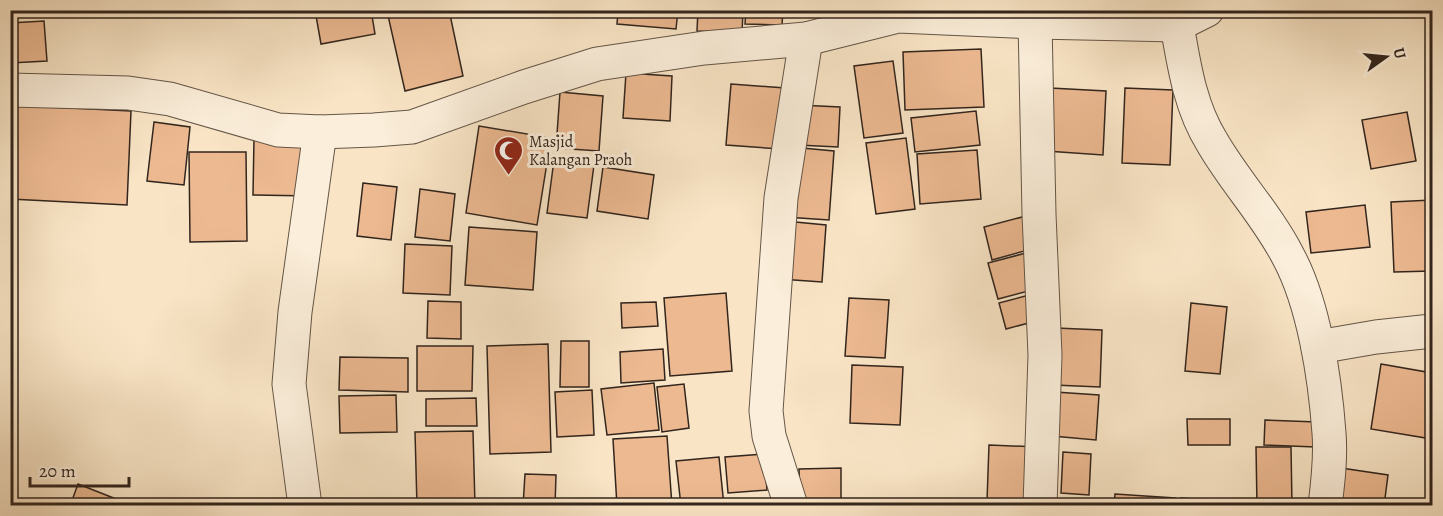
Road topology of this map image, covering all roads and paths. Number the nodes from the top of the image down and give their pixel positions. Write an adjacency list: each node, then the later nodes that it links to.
1 (1207, 10): 3 (street)
2 (1035, 22): 3 (street); 4 (street); 11 (street)
3 (1177, 25): 8 (street)
4 (806, 39): 6 (street); 10 (street)
5 (10, 90): 6 (street)
6 (320, 132): 9 (street)
7 (1432, 332): 8 (street)
8 (1318, 347): 12 (street)
9 (305, 506)
10 (791, 506)
11 (1040, 506)
12 (1325, 506)

